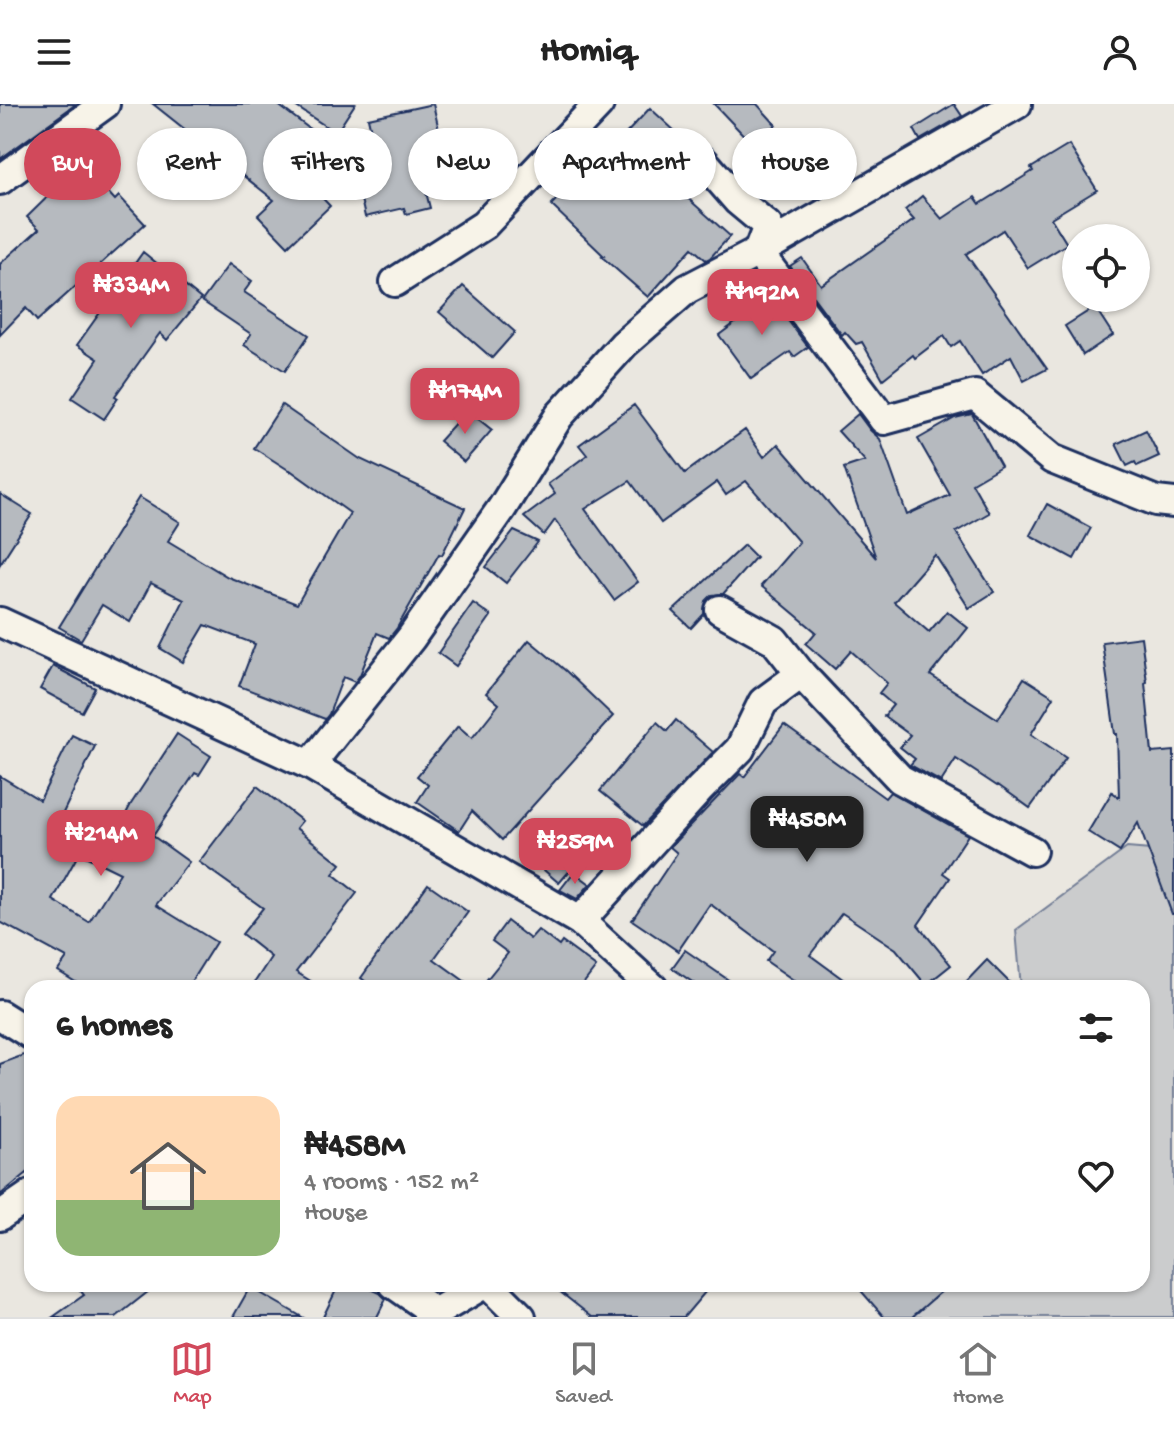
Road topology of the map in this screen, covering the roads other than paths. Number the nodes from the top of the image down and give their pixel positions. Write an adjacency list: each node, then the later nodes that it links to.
1 (105, 104): 5 (street)
2 (599, 104): 7 (street)
3 (1017, 104): 6 (street)
4 (716, 176): 6 (street)
5 (0, 180)
6 (758, 252): 8 (street); 12 (street)
7 (395, 282)
8 (1174, 503)
9 (720, 610): 11 (street)
10 (0, 622): 12 (street)
11 (801, 674): 13 (street); 14 (street)
12 (310, 765): 14 (street)
13 (1032, 851)
14 (580, 921): 15 (street)
15 (644, 980)
16 (0, 1015): 17 (street)
17 (24, 1030)
18 (24, 1200): 19 (street)
19 (0, 1216)
20 (404, 1292): 23 (street)
21 (472, 1292): 23 (street)
22 (494, 1292): 24 (street)
23 (431, 1315)
24 (521, 1317)

